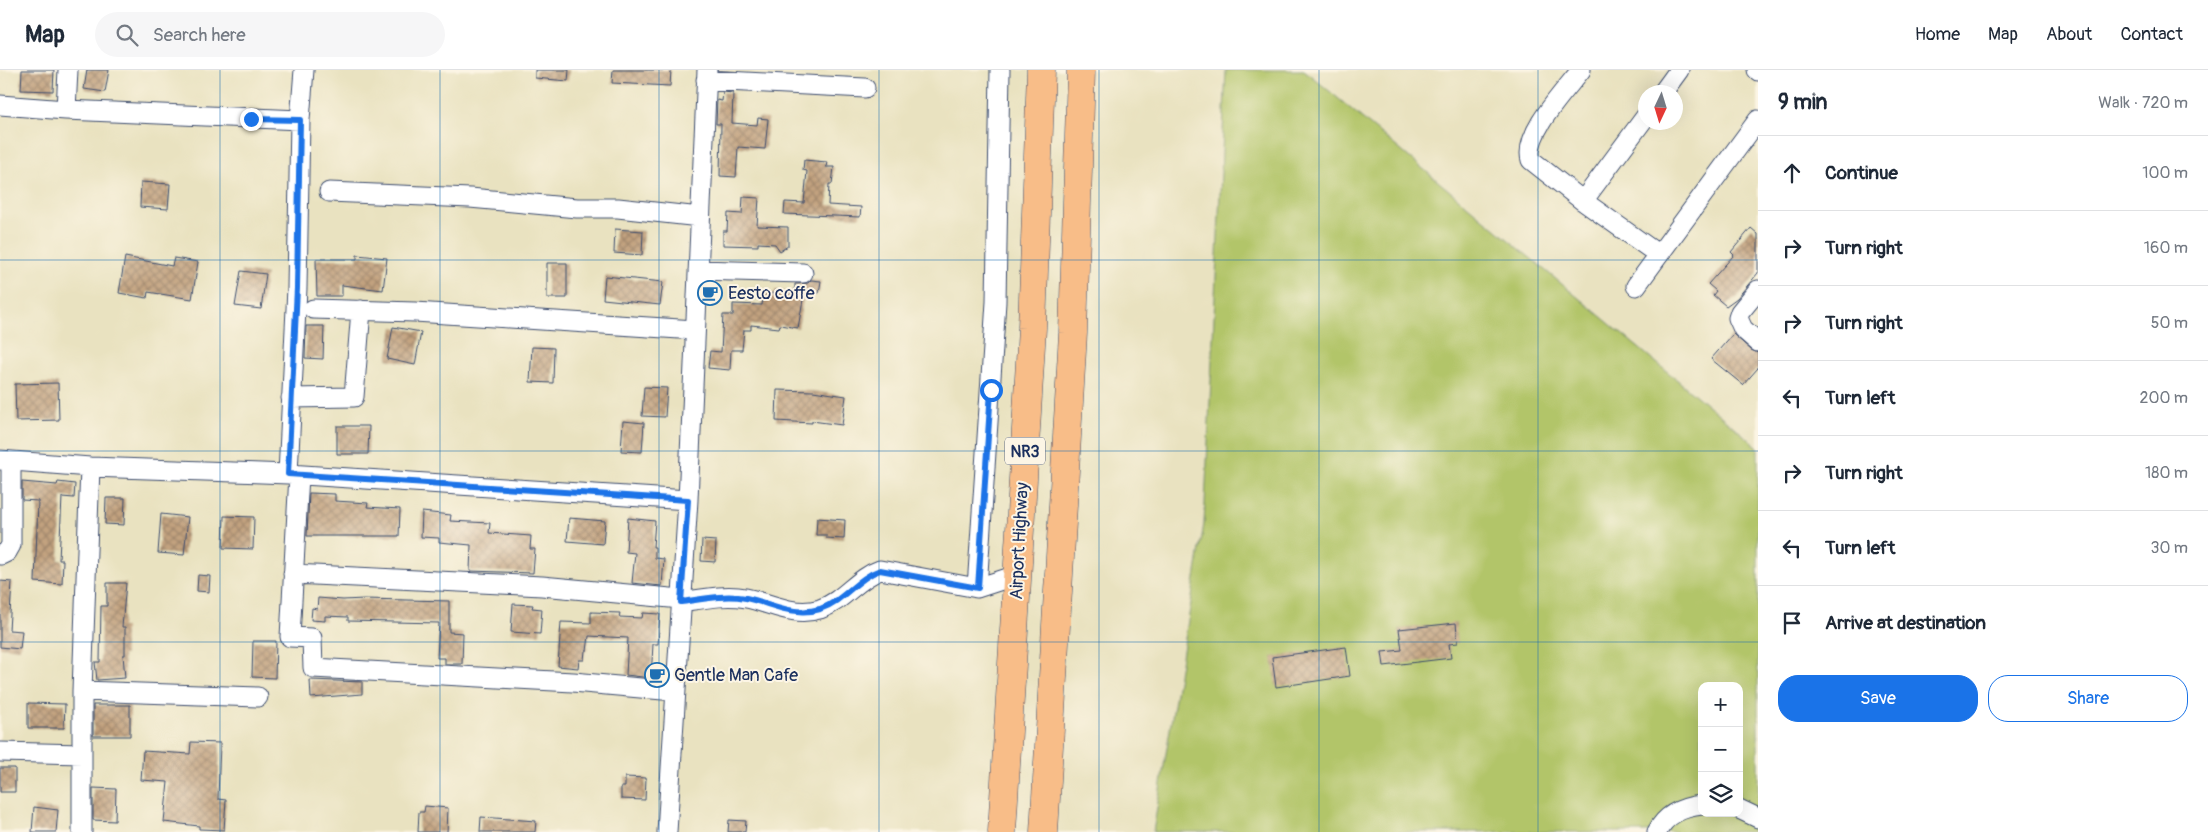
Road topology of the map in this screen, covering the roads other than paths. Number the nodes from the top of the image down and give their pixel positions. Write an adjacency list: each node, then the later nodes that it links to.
1 (68, 70): 12 (street)
2 (304, 70): 13 (street)
3 (1000, 70): 36 (street)
4 (1041, 70): 35 (highway, Airport Highway / NR3)
5 (1081, 70): 49 (highway, NR3)
6 (1581, 70): 17 (street)
7 (1679, 70): 9 (street)
8 (706, 75): 10 (street); 18 (street)
9 (1667, 85)
10 (865, 88)
11 (0, 105): 12 (street)
12 (66, 110): 13 (street)
13 (300, 120): 28 (street)
14 (1758, 120): 19 (street)
15 (1638, 127): 17 (street)
16 (329, 192): 18 (street)
17 (1583, 201): 19 (street)
18 (700, 217): 20 (street)
19 (1659, 255): 22 (street)
20 (698, 270): 21 (street); 26 (street)
21 (803, 273)
22 (1636, 286)
23 (1758, 290): 27 (street)
24 (313, 309): 25 (street)
25 (361, 310): 26 (street); 28 (street)
26 (695, 330): 32 (street)
27 (1758, 342)
28 (292, 398): 31 (street)
29 (6, 461): 30 (street); 33 (street)
30 (90, 467): 31 (street); 38 (street)
31 (294, 475): 32 (street); 34 (street)
32 (688, 500): 37 (street)
33 (1, 555)
34 (293, 574): 37 (street); 39 (street)
35 (1017, 575): 36 (street); 48 (highway, Airport Highway / NR3)
36 (978, 588): 37 (street)
37 (681, 600): 39 (street)
38 (82, 691): 40 (street); 42 (street)
39 (674, 691): 47 (street)
40 (258, 697)
41 (0, 752): 42 (street)
42 (82, 754): 46 (street)
43 (1698, 806): 50 (street)
44 (1743, 811): 45 (street)
45 (1758, 818)
46 (82, 832)
47 (667, 832)
48 (1002, 832)
49 (1044, 832)
50 (1657, 832)

